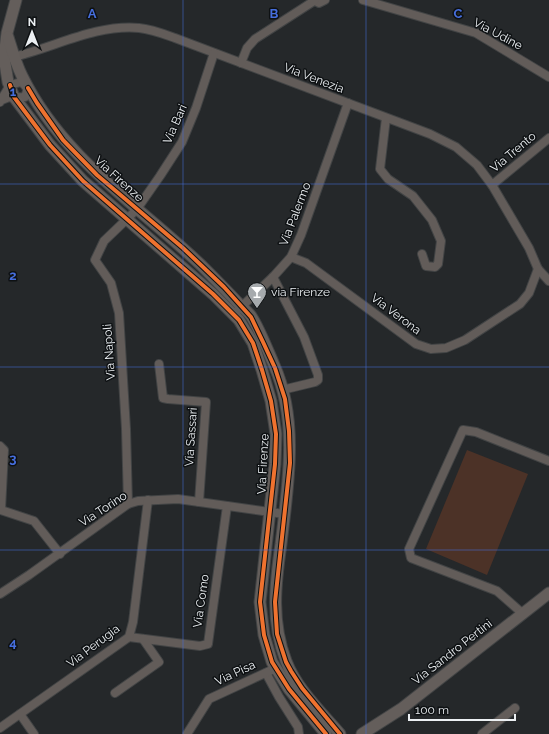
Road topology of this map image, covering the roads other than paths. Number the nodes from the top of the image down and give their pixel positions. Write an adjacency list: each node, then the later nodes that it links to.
1 (16, 0): 6 (street, Via Firenze)
2 (325, 0): 4 (street)
3 (363, 0): 8 (street, Via Udine)
4 (313, 1): 7 (street)
5 (214, 53): 6 (street, Via Venezia); 7 (street, Via Venezia); 17 (street, Via Bari)
6 (10, 60): 9 (street, Via Firenze); 10 (street, Via Firenze)
7 (241, 63): 13 (street, Via Venezia)
8 (549, 77)
9 (10, 85): 10 (street); 11 (street, Via Firenze); 12 (street)
10 (28, 88): 11 (street); 17 (street, Via Firenze)
11 (14, 97): 12 (street); 17 (street, Via Firenze)
12 (1, 101)
13 (348, 103): 14 (street, Via Venezia); 19 (street, Via Palermo)
14 (386, 118): 16 (street, Via Venezia); 18 (street)
15 (549, 138): 16 (street, Via Trento)
16 (492, 185): 20 (street, Via Venezia)
17 (131, 215): 23 (street, Via Firenze); 23 (street, Via Firenze); 30 (street, Via Napoli)
18 (422, 254)
19 (291, 257): 20 (street, Via Verona); 21 (street, Via Palermo)
20 (538, 269): 22 (street, Via Venezia)
21 (273, 277): 23 (street, Via Palermo); 25 (street)
22 (549, 281)
23 (237, 310): 25 (street, Via Firenze); 32 (street, Via Firenze)
24 (159, 364): 29 (street, Via Sassari)
25 (282, 390): 33 (street, Via Firenze)
26 (0, 446): 34 (street)
27 (549, 461): 37 (street)
28 (148, 500): 29 (street, Via Torino); 30 (street, Via Torino); 38 (street, Via Perugia)
29 (199, 502): 31 (street, Via Torino)
30 (128, 504): 34 (street, Via Torino)
31 (227, 506): 32 (street, Via Torino); 39 (street, Via Como)
32 (269, 512): 33 (street, Via Torino); 40 (street, Via Firenze)
33 (284, 514): 50 (street, Via Firenze)
34 (60, 554): 36 (street, Via Torino)
35 (549, 593): 37 (street, Via Sandro Pertini)
36 (0, 594)
37 (522, 614): 45 (street, Via Sandro Pertini)
38 (129, 637): 39 (street, Via Como); 43 (street, Via Perugia)
39 (143, 639): 41 (street)
40 (271, 670): 47 (street, Via Pisa); 48 (street, Via Pisa); 49 (street, Via Firenze)
41 (115, 693)
42 (515, 708): 51 (street)
43 (20, 714): 44 (street, Via Perugia); 46 (street)
44 (0, 728)
45 (366, 733)
46 (34, 734)
47 (187, 734)
48 (299, 734)
49 (326, 734)
50 (340, 734)
51 (482, 734)

